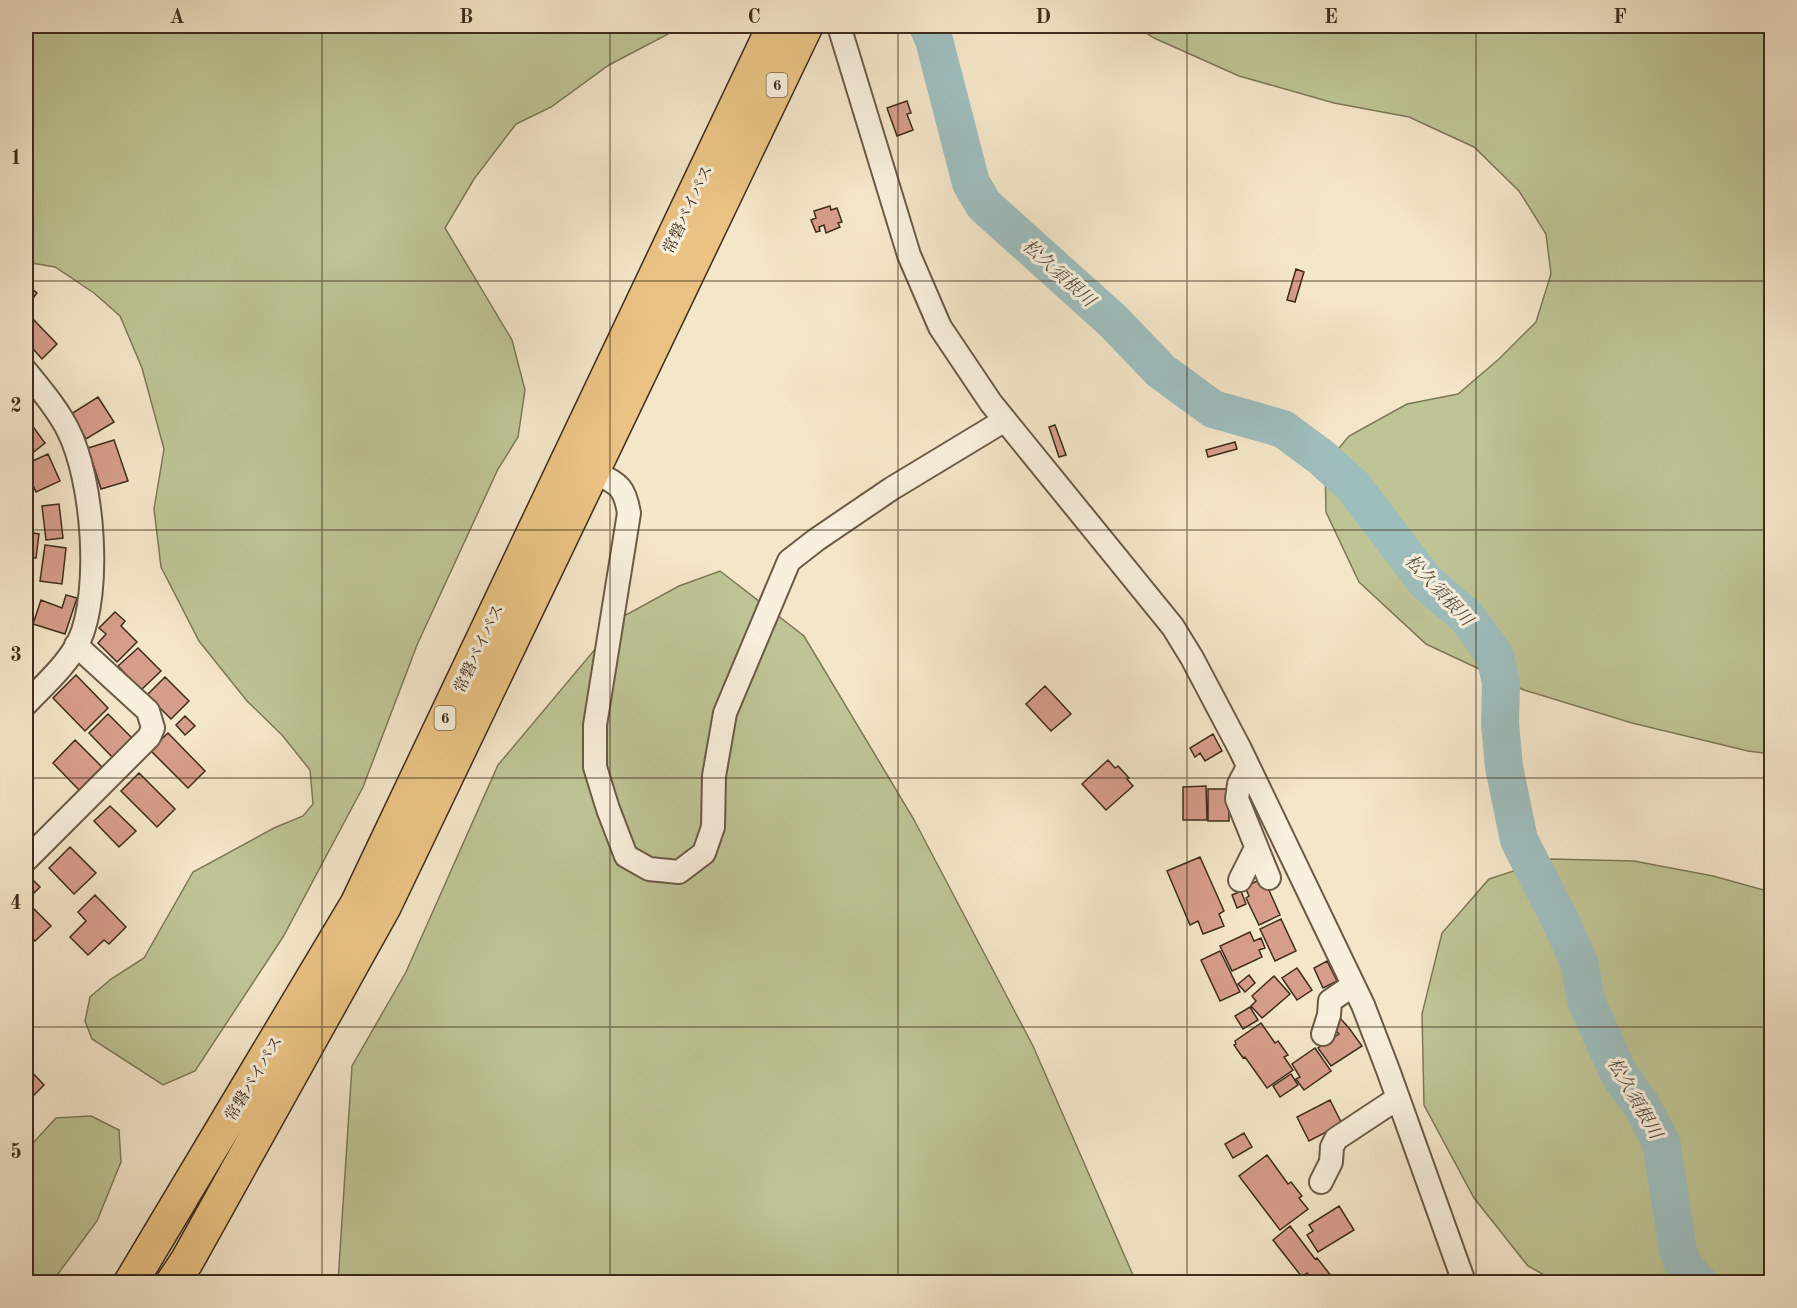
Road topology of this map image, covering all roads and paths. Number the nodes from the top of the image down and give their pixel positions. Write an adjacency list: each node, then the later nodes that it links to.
1 (774, 26): 4 (highway, 常磐バイパス / 6)
2 (806, 26): 4 (highway, 常磐バイパス / 6)
3 (839, 26): 6 (street)
4 (735, 139): 7 (highway, 常磐バイパス / 6); 19 (highway, 常磐バイパス / 6)
5 (26, 371): 8 (street)
6 (1005, 420): 7 (street); 10 (street)
7 (593, 471): 20 (highway, 常磐バイパス / 6)
8 (76, 645): 9 (street); 12 (street)
9 (26, 704)
10 (1248, 767): 11 (street); 15 (street)
11 (1256, 848): 13 (street); 14 (street)
12 (26, 860)
13 (1269, 878)
14 (1240, 880)
15 (1353, 985): 16 (street); 17 (street)
16 (1323, 1034)
17 (1398, 1098): 18 (street); 21 (street)
18 (1321, 1182)
19 (131, 1282)
20 (173, 1282)
21 (1464, 1282)

